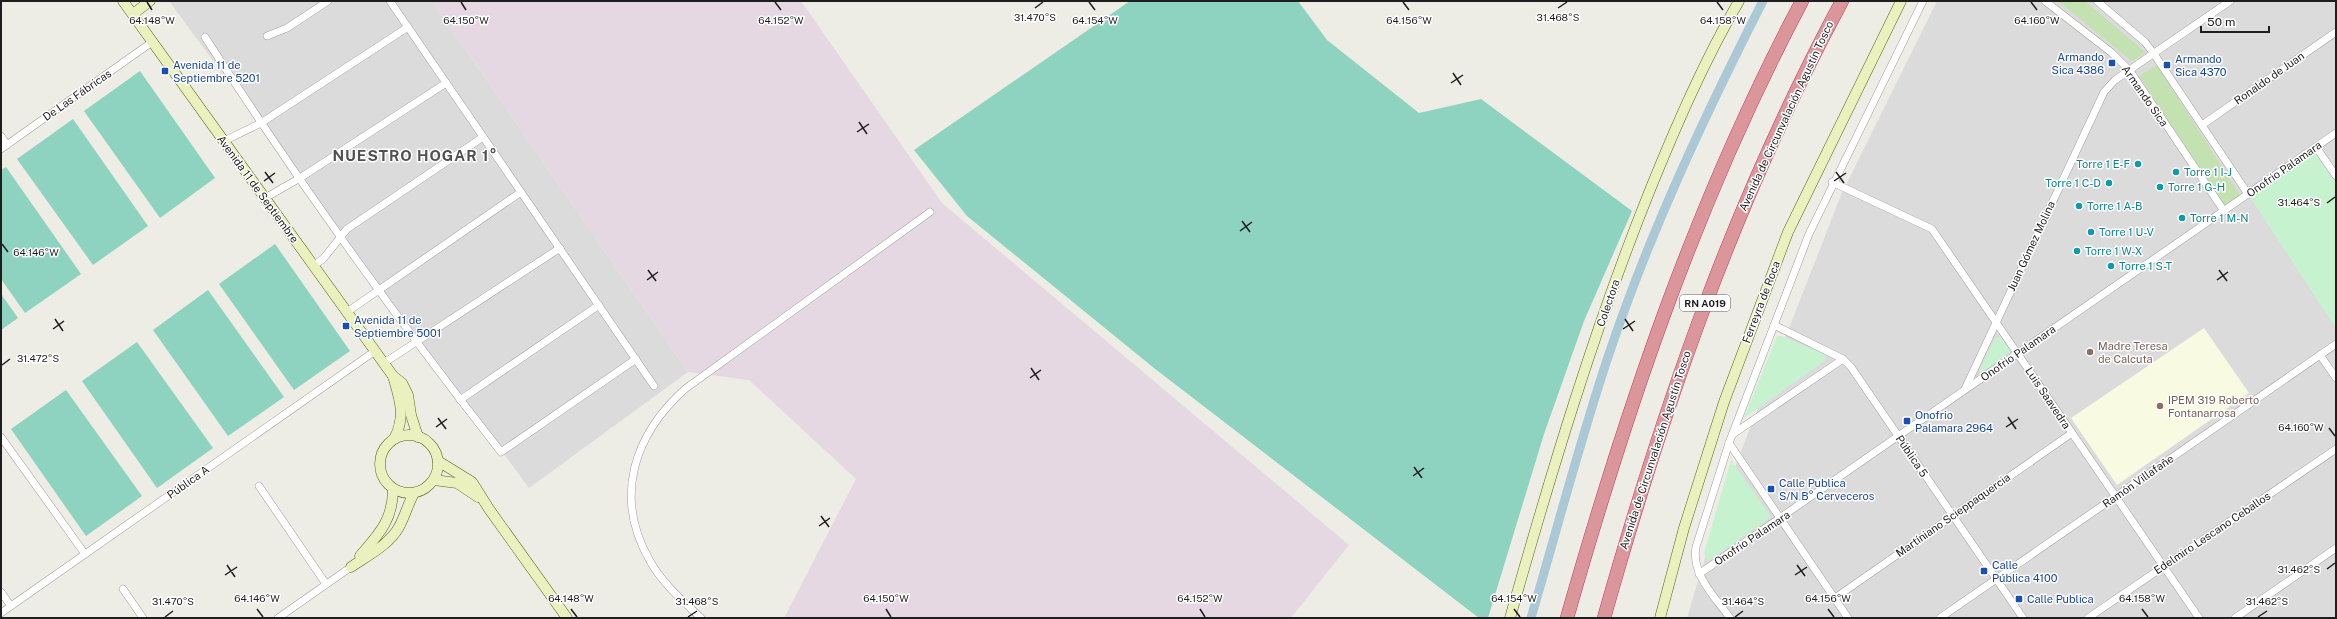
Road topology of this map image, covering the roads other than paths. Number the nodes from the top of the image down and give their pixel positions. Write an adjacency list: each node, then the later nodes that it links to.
1 (150, 1): 13 (street)
2 (328, 1): 16 (street)
3 (390, 1): 14 (street)
4 (1739, 1): 92 (street, Colectora)
5 (1802, 1): 93 (highway, RN A019)
6 (1842, 1): 94 (highway, Avenida de Circunvalación Agustín Tosco / RN A019)
7 (1901, 1): 95 (street, Ferreyra de Roca)
8 (1923, 1): 32 (street)
9 (2046, 1): 20 (street, Armando Sica)
10 (2097, 1): 19 (street)
11 (2230, 1): 19 (street, Juan Gómez Molina)
12 (127, 2): 13 (street, Avenida 11 de Septiembre)
13 (133, 14): 18 (street, Avenida 11 de Septiembre)
14 (408, 27): 21 (street); 22 (street)
15 (2336, 32): 23 (street, Ronaldo de Juan)
16 (267, 36)
17 (205, 37): 22 (street)
18 (152, 42): 27 (street, Avenida 11 de Septiembre); 28 (street, De Las Fábricas)
19 (2154, 54): 20 (street, Juan Gómez Molina); 23 (street)
20 (2130, 71): 36 (street, Armando Sica); 44 (street, Juan Gómez Molina)
21 (446, 83): 26 (street); 31 (street)
22 (261, 123): 27 (street); 31 (street)
23 (2202, 125): 34 (street)
24 (2336, 133): 29 (street, Onofrio Palamara)
25 (1, 136): 28 (street)
26 (483, 137): 33 (street); 38 (street)
27 (224, 141): 35 (street, Avenida 11 de Septiembre)
28 (4, 147)
29 (2316, 147): 30 (street); 34 (street, Onofrio Palamara)
30 (2336, 176)
31 (300, 178): 35 (street); 38 (street)
32 (1832, 182): 44 (street, Luis Saavedra); 45 (street)
33 (521, 192): 39 (street); 41 (street)
34 (2248, 194): 36 (street, Onofrio Palamara)
35 (265, 198): 40 (street, Avenida 11 de Septiembre)
36 (2224, 210): 49 (street, Onofrio Palamara)
37 (930, 212): 91 (street)
38 (340, 237): 40 (street); 41 (street)
39 (560, 248): 42 (street); 46 (street)
40 (314, 266): 43 (street, Avenida 11 de Septiembre)
41 (379, 288): 43 (street); 46 (street)
42 (599, 305): 51 (street); 58 (street)
43 (347, 312): 48 (street, Avenida 11 de Septiembre)
44 (1996, 322): 49 (street, Luis Saavedra); 57 (street, Juan Gómez Molina)
45 (1774, 325): 52 (street, Pública 5); 60 (street)
46 (417, 341): 53 (street); 58 (street)
47 (2336, 344): 50 (street, Ramón Villafañe)
48 (375, 351): 53 (street, Avenida 11 de Septiembre); 77 (street, Pública A)
49 (2018, 353): 57 (street, Onofrio Palamara); 59 (street, Luis Saavedra)
50 (2320, 355): 55 (street); 72 (street, Ramón Villafañe)
51 (636, 359): 56 (street); 58 (street)
52 (1843, 359): 60 (street); 63 (street, Pública 5)
53 (384, 363): 54 (street, Avenida 11 de Septiembre)
54 (393, 376): 62 (street); 64 (street)
55 (2336, 378)
56 (654, 386)
57 (1964, 390): 63 (street, Onofrio Palamara)
58 (460, 400)
59 (2072, 433): 72 (street, Luis Saavedra); 74 (street, Martíniano Scieppaquercia)
60 (1733, 434): 65 (street)
61 (1, 437): 77 (street)
62 (418, 437): 64 (street); 67 (street)
63 (1899, 437): 74 (street, Pública 5); 75 (street, Onofrio Palamara)
64 (394, 439): 70 (street)
65 (1729, 443): 75 (street); 80 (street)
66 (2336, 449): 78 (street, Edelmiro Lescano Ceballos)
67 (438, 461): 68 (street); 73 (street)
68 (434, 480): 71 (street); 73 (street)
69 (259, 486): 82 (street)
70 (393, 489): 71 (street); 79 (street)
71 (414, 493): 79 (street)
72 (2116, 496): 78 (street, Luis Saavedra); 81 (street, Ramón Villafañe)
73 (489, 509): 90 (street)
74 (1952, 516): 81 (street, Pública 5); 85 (street, Martíniano Scieppaquercia)
75 (1781, 519): 80 (street, Onofrio Palamara); 85 (street)
76 (2336, 548): 102 (street)
77 (85, 554): 86 (street, Pública A)
78 (2164, 566): 100 (street, Edelmiro Lescano Ceballos); 101 (street, Luis Saavedra)
79 (351, 567): 82 (street)
80 (1699, 574): 96 (street)
81 (1996, 579): 98 (street, Ramón Villafañe); 99 (street, Pública 5)
82 (326, 584): 89 (street)
83 (123, 589): 88 (street)
84 (1, 592): 86 (street)
85 (1835, 598): 97 (street)
86 (11, 606): 87 (street, Pública A)
87 (1, 613)
88 (143, 618)
89 (278, 618)
90 (567, 618)
91 (701, 618)
92 (1510, 618)
93 (1567, 618)
94 (1604, 618)
95 (1660, 618)
96 (1730, 618)
97 (1848, 618)
98 (1940, 618)
99 (2024, 618)
100 (2088, 618)
101 (2199, 618)
102 (2235, 618)

